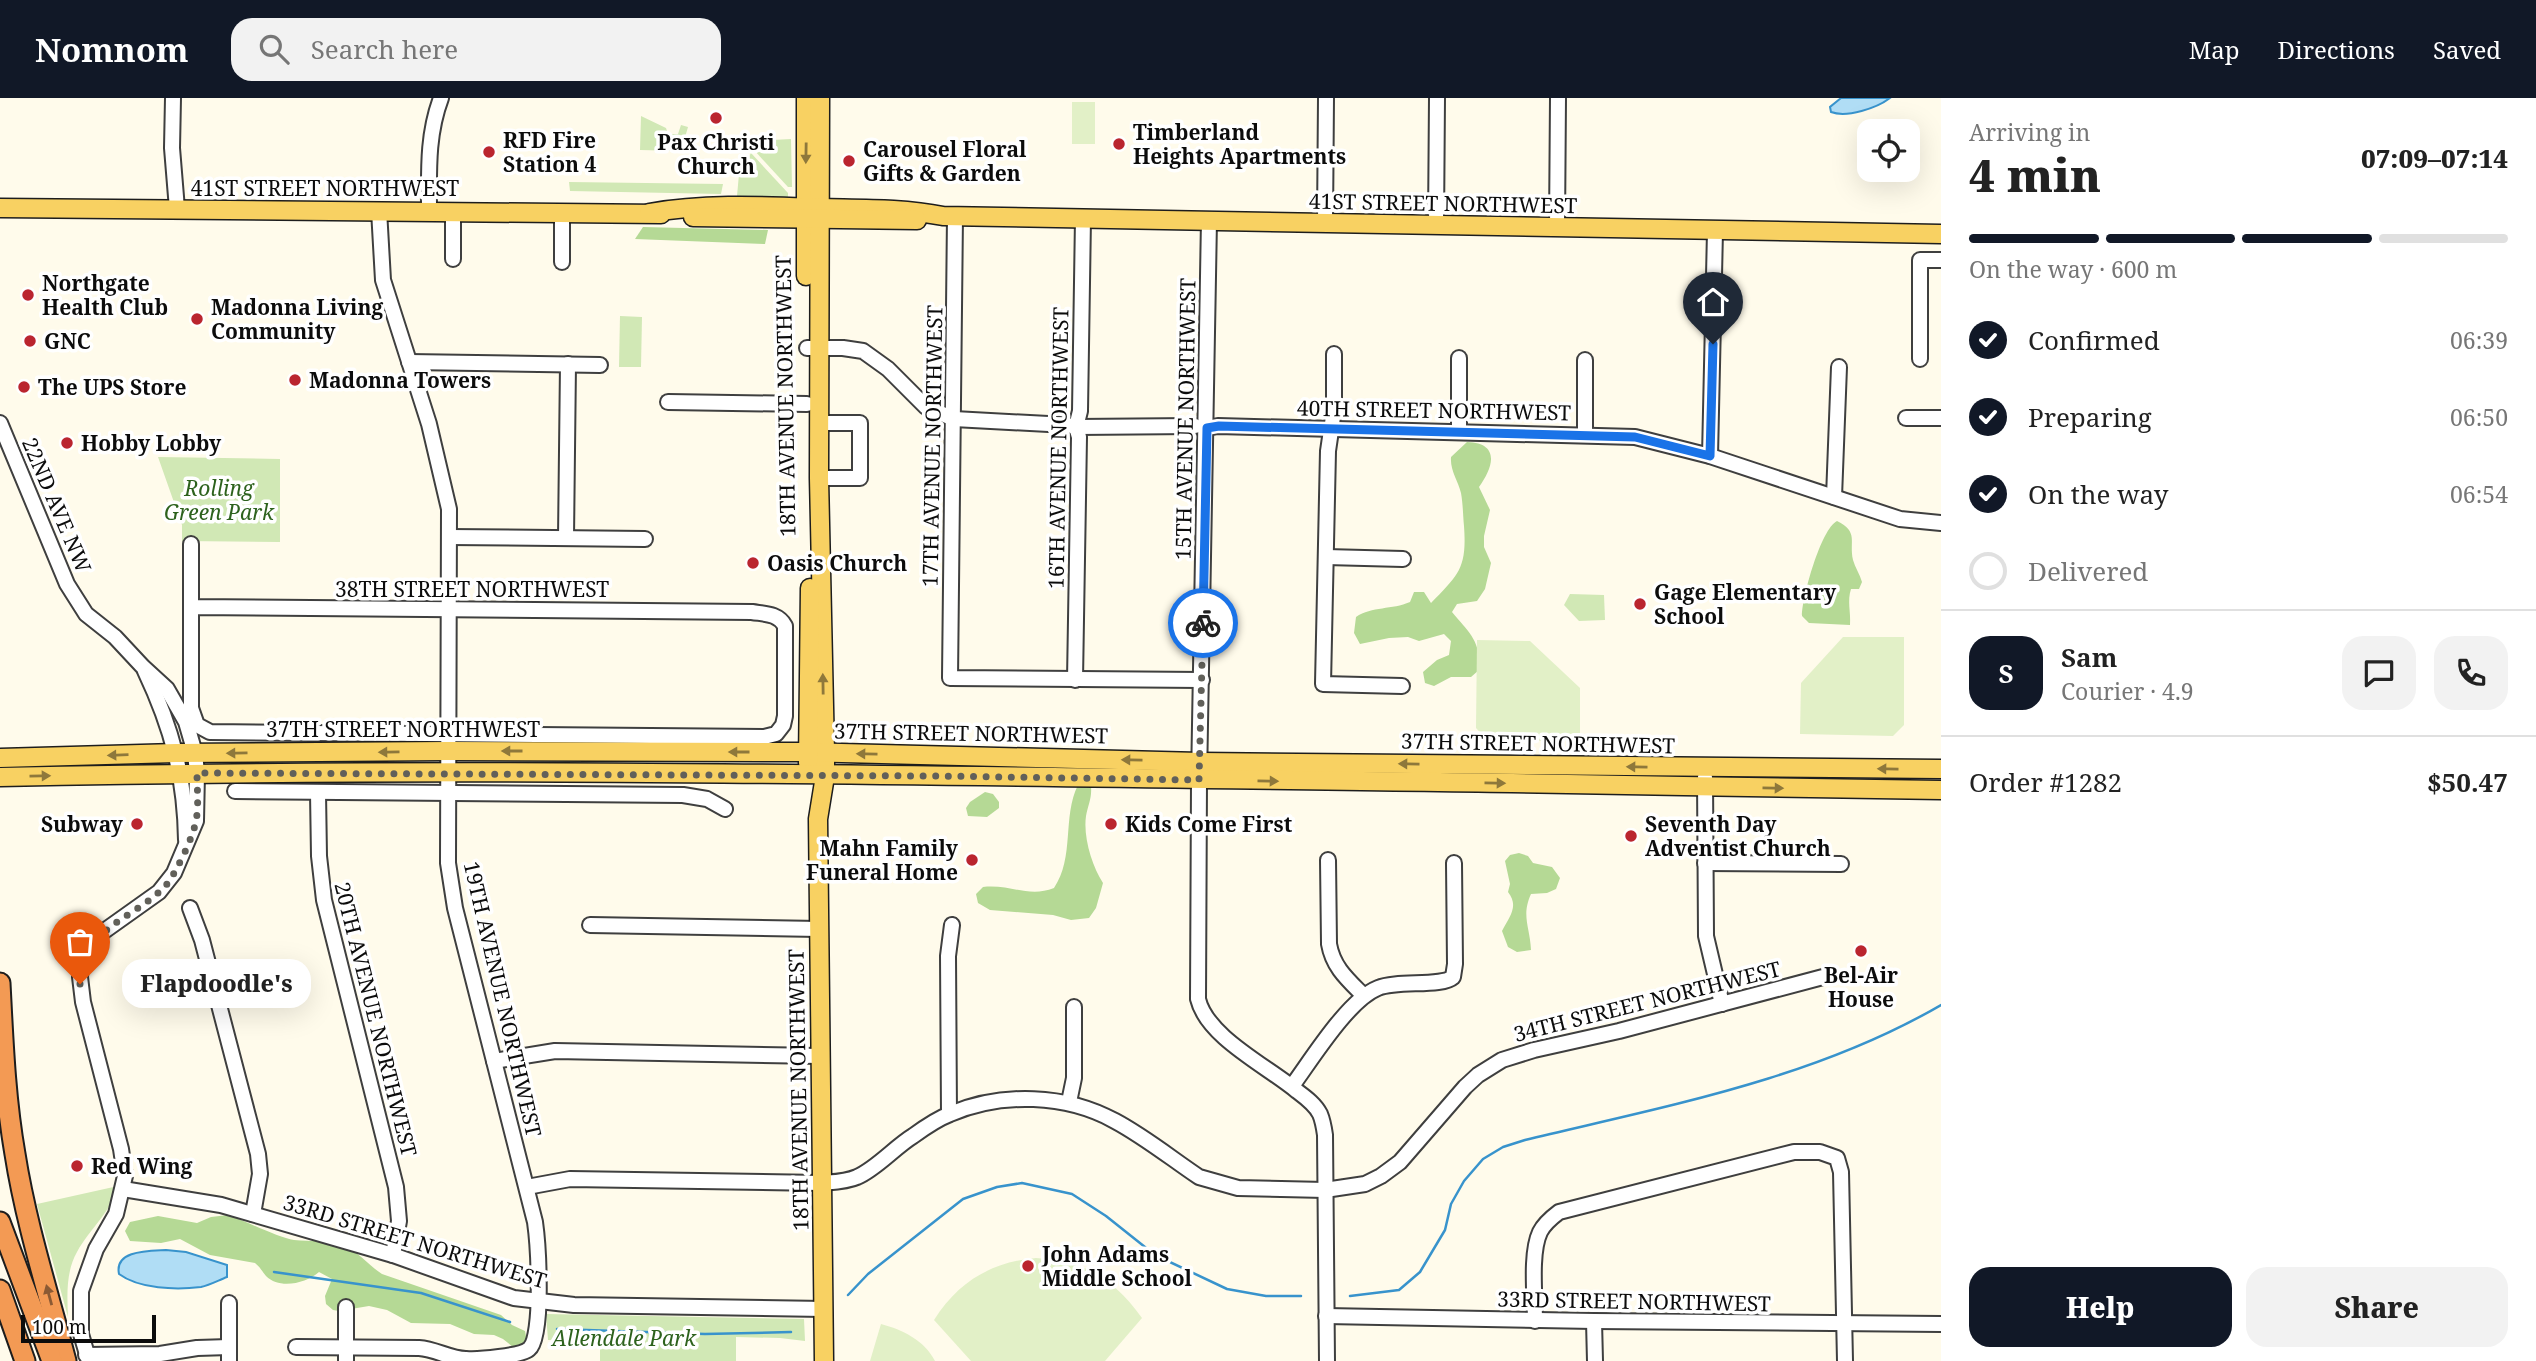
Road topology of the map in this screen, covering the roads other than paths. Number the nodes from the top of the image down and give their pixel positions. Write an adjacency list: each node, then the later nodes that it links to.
1 (173, 98): 9 (street)
2 (441, 98): 11 (street)
3 (806, 98): 14 (main road, 18TH AVENUE NORTHWEST, one-way to 14)
4 (820, 98): 14 (main road, 18TH AVENUE NORTHWEST)
5 (1326, 98): 18 (street)
6 (1437, 98): 19 (street)
7 (1558, 98): 20 (street)
8 (0, 208): 9 (main road, 41ST STREET NORTHWEST)
9 (177, 209): 10 (main road, 41ST STREET NORTHWEST)
10 (379, 211): 11 (main road, 41ST STREET NORTHWEST); 31 (street, 19TH AVENUE NORTHWEST)
11 (429, 211): 12 (main road, 41ST STREET NORTHWEST)
12 (453, 212): 13 (main road, 41ST STREET NORTHWEST); 23 (street)
13 (562, 212): 14 (main road, 41ST STREET NORTHWEST); 25 (street)
14 (813, 214): 15 (main road, 41ST STREET NORTHWEST); 26 (main road, 18TH AVENUE NORTHWEST)
15 (949, 216): 16 (main road, 41ST STREET NORTHWEST); 39 (street, 17TH AVENUE NORTHWEST)
16 (1083, 218): 17 (main road, 41ST STREET NORTHWEST); 42 (street, 16TH AVENUE NORTHWEST)
17 (1209, 220): 18 (main road, 41ST STREET NORTHWEST); 43 (street, 15TH AVENUE NORTHWEST)
18 (1325, 223): 19 (main road, 41ST STREET NORTHWEST)
19 (1436, 225): 20 (main road, 41ST STREET NORTHWEST)
20 (1557, 228): 21 (main road, 41ST STREET NORTHWEST)
21 (1716, 230): 22 (main road, 41ST STREET NORTHWEST); 47 (street)
22 (1941, 234)
23 (453, 259)
24 (1941, 260): 29 (street)
25 (562, 262)
26 (813, 348): 36 (main road, 18TH AVENUE NORTHWEST); 39 (street, 40TH STREET NORTHWEST); 41 (main road, 18TH AVENUE NORTHWEST)
27 (1334, 354): 44 (street)
28 (1459, 358): 45 (street)
29 (1920, 359)
30 (1585, 360): 46 (street)
31 (409, 362): 32 (street); 51 (street, 19TH AVENUE NORTHWEST)
32 (568, 364): 33 (street); 52 (street)
33 (600, 365)
34 (1839, 368): 49 (street)
35 (668, 402): 36 (street)
36 (807, 404): 63 (main road, 18TH AVENUE NORTHWEST)
37 (1906, 418): 38 (street)
38 (1941, 418)
39 (954, 419): 42 (street, 40TH STREET NORTHWEST); 59 (street, 17TH AVENUE NORTHWEST)
40 (0, 423): 64 (street, 22ND AVE NW)
41 (819, 423): 48 (main road, 18TH AVENUE NORTHWEST); 48 (street)
42 (1076, 427): 43 (street, 40TH STREET NORTHWEST); 59 (street, 16TH AVENUE NORTHWEST)
43 (1201, 427): 44 (street, 40TH STREET NORTHWEST); 60 (street, 15TH AVENUE NORTHWEST)
44 (1330, 429): 45 (street, 40TH STREET NORTHWEST); 55 (street)
45 (1460, 431): 46 (street, 40TH STREET NORTHWEST)
46 (1585, 435): 47 (street, 40TH STREET NORTHWEST)
47 (1710, 456): 49 (street, 40TH STREET NORTHWEST)
48 (819, 478): 63 (main road, 18TH AVENUE NORTHWEST, one-way to 48)
49 (1834, 497): 50 (street, 40TH STREET NORTHWEST)
50 (1941, 523)
51 (449, 537): 52 (street); 58 (street, 19TH AVENUE NORTHWEST)
52 (566, 538): 53 (street)
53 (645, 539)
54 (191, 544): 57 (street)
55 (1326, 557): 56 (street); 61 (street)
56 (1403, 559)
57 (191, 607): 58 (street, 38TH STREET NORTHWEST); 62 (street)
58 (448, 610): 62 (street, 19TH AVENUE NORTHWEST); 62 (street, 38TH STREET NORTHWEST)
59 (1075, 680): 60 (street)
60 (1202, 680): 66 (street, 15TH AVENUE NORTHWEST)
61 (1402, 686)
62 (447, 743): 63 (main road, 37TH STREET NORTHWEST, one-way to 62); 64 (main road, 37TH STREET NORTHWEST, one-way to 64); 69 (street, 19TH AVENUE NORTHWEST)
63 (816, 752): 66 (main road, 37TH STREET NORTHWEST, one-way to 63); 72 (main road, 18TH AVENUE NORTHWEST)
64 (186, 754): 65 (main road, 37TH STREET NORTHWEST, one-way to 65); 70 (street, 22ND AVE NW)
65 (0, 758)
66 (1200, 762): 67 (main road, 37TH STREET NORTHWEST, one-way to 66); 73 (street, 15TH AVENUE NORTHWEST)
67 (1705, 767): 68 (main road, 37TH STREET NORTHWEST, one-way to 67); 74 (street)
68 (1941, 769)
69 (447, 772): 70 (main road, 37TH STREET NORTHWEST); 72 (main road, 37TH STREET NORTHWEST); 78 (street, 19TH AVENUE NORTHWEST)
70 (188, 773): 71 (main road, 37TH STREET NORTHWEST, one-way to 70); 100 (street, 22ND AVE NW)
71 (0, 776)
72 (816, 776): 73 (main road, 37TH STREET NORTHWEST); 87 (main road, 18TH AVENUE NORTHWEST)
73 (1199, 780): 74 (main road, 37TH STREET NORTHWEST, one-way to 74); 95 (street, 15TH AVENUE NORTHWEST)
74 (1705, 788): 75 (main road, 37TH STREET NORTHWEST, one-way to 75); 82 (street)
75 (1941, 790)
76 (235, 791): 77 (street)
77 (318, 793): 78 (street); 104 (street, 20TH AVENUE NORTHWEST)
78 (447, 795): 79 (street); 94 (street, 19TH AVENUE NORTHWEST)
79 (725, 809)
80 (1328, 860): 90 (street)
81 (1454, 863): 90 (street)
82 (1705, 863): 83 (street); 91 (street)
83 (1841, 864)
84 (190, 908): 102 (street)
85 (590, 925): 87 (street)
86 (952, 925): 97 (street)
87 (819, 929): 93 (main road, 18TH AVENUE NORTHWEST)
88 (1823, 977): 91 (street, 34TH STREET NORTHWEST)
89 (0, 983): 122 (highway, one-way to 89)
90 (1363, 995): 95 (street)
91 (1722, 1004): 101 (street, 34TH STREET NORTHWEST)
92 (1074, 1007): 96 (street)
93 (820, 1056): 94 (street); 98 (main road, 18TH AVENUE NORTHWEST)
94 (494, 1061): 99 (street, 19TH AVENUE NORTHWEST)
95 (1292, 1086): 101 (street, 15TH AVENUE NORTHWEST)
96 (1069, 1102): 97 (street, 34TH STREET NORTHWEST); 101 (street, 34TH STREET NORTHWEST)
97 (949, 1114): 98 (street, 34TH STREET NORTHWEST)
98 (821, 1183): 99 (street, 34TH STREET NORTHWEST); 109 (main road, 18TH AVENUE NORTHWEST)
99 (527, 1187): 106 (street, 19TH AVENUE NORTHWEST)
100 (123, 1189): 102 (street, 33RD STREET NORTHWEST); 119 (street)
101 (1325, 1190): 111 (street, 15TH AVENUE NORTHWEST)
102 (253, 1214): 104 (street, 33RD STREET NORTHWEST)
103 (0, 1222): 121 (highway)
104 (393, 1255): 106 (street, 33RD STREET NORTHWEST)
105 (0, 1290): 120 (highway)
106 (538, 1302): 109 (street, 33RD STREET NORTHWEST); 118 (street, 19TH AVENUE NORTHWEST)
107 (229, 1303): 117 (street)
108 (346, 1307): 118 (street)
109 (824, 1309): 123 (main road, 18TH AVENUE NORTHWEST)
110 (0, 1310): 120 (highway)
111 (1326, 1316): 112 (street, 33RD STREET NORTHWEST); 124 (street, 15TH AVENUE NORTHWEST)
112 (1535, 1321): 113 (street, 33RD STREET NORTHWEST); 115 (street)
113 (1594, 1321): 115 (street, 33RD STREET NORTHWEST); 125 (street)
114 (1941, 1324): 115 (street, 33RD STREET NORTHWEST)
115 (1844, 1325): 126 (street)
116 (296, 1347): 118 (street, 19TH AVENUE NORTHWEST)
117 (229, 1354): 119 (street)
118 (346, 1354)
119 (88, 1358)
120 (23, 1361)
121 (52, 1361)
122 (66, 1361)
123 (824, 1361)
124 (1327, 1361)
125 (1595, 1361)
126 (1844, 1361)

